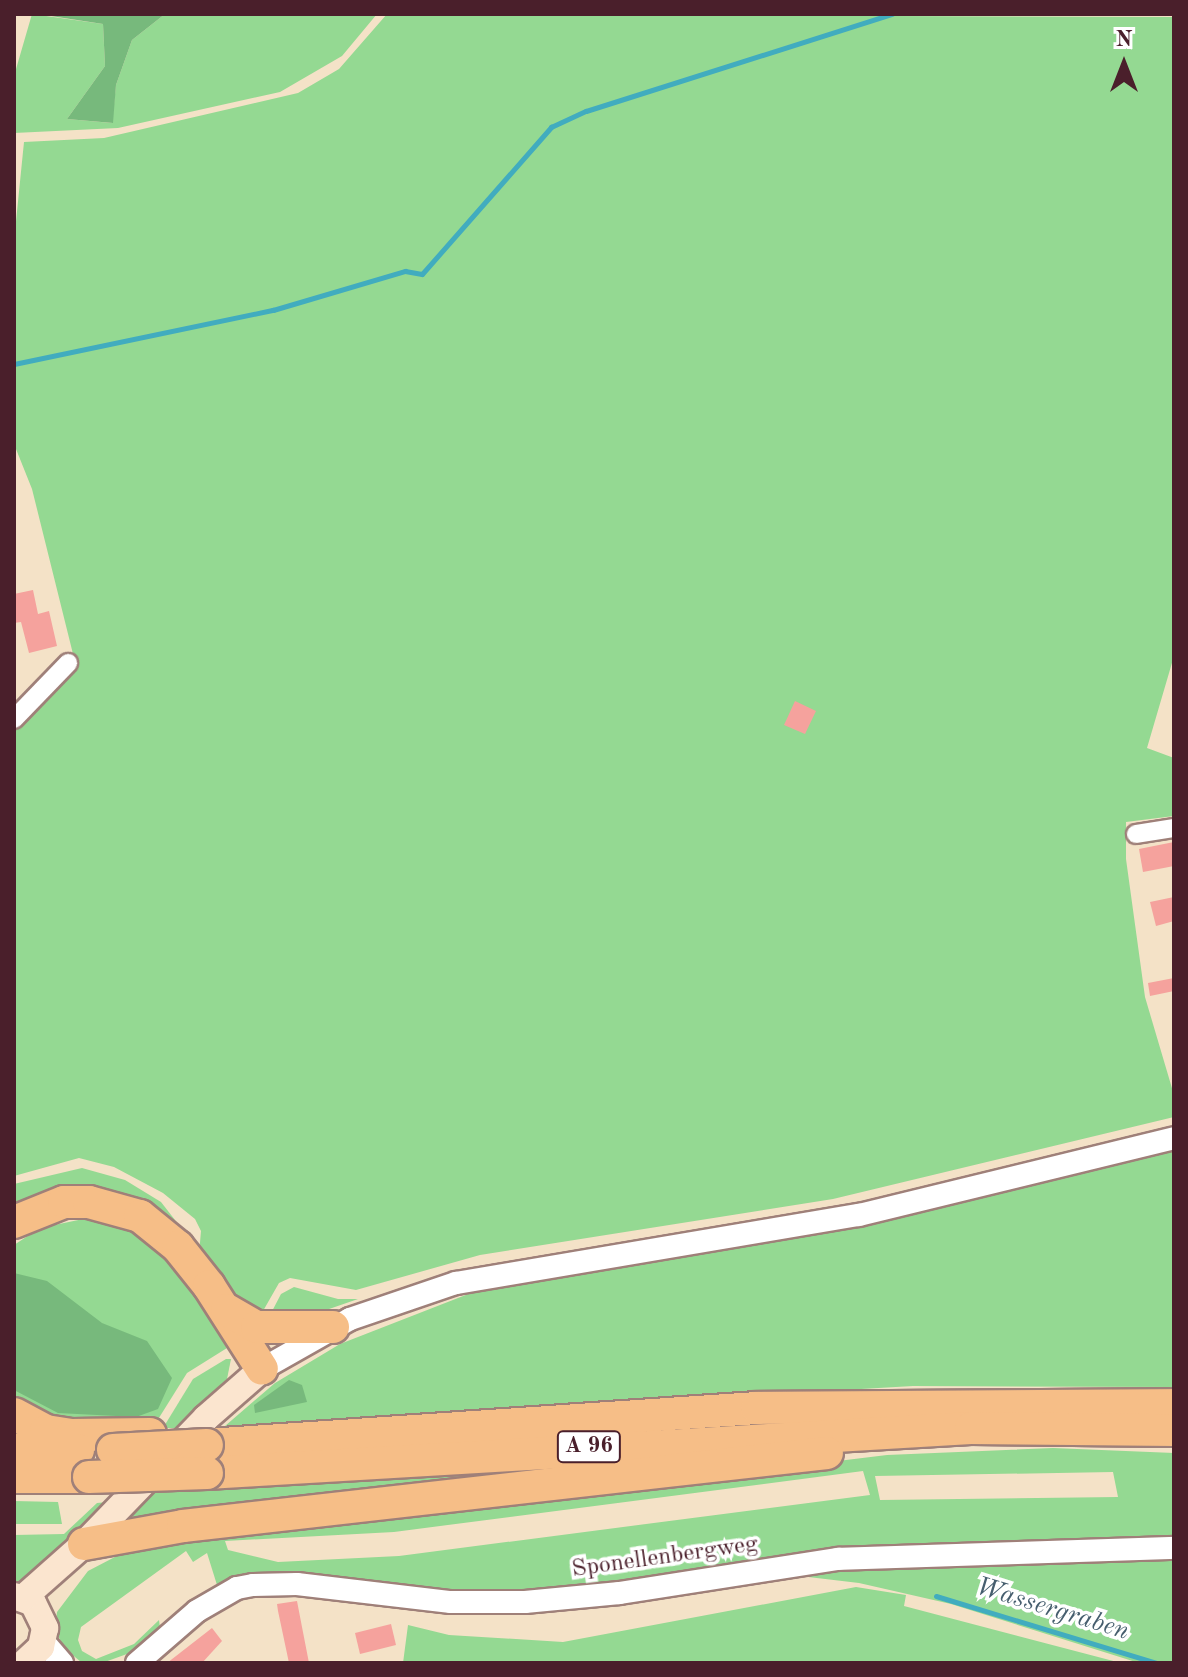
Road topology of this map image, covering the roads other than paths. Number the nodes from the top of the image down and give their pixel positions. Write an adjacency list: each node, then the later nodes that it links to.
1 (68, 663): 2 (street)
2 (14, 719)
3 (1174, 828): 4 (street)
4 (1136, 834)
5 (1174, 1138): 8 (street)
6 (14, 1222): 7 (highway)
7 (225, 1308): 8 (highway); 9 (highway)
8 (333, 1327): 9 (street)
9 (262, 1369): 18 (main road)
10 (1174, 1405): 16 (highway, A 96)
11 (14, 1414): 14 (highway)
12 (971, 1428): 13 (highway, A 96); 16 (highway, A 96); 18 (highway, A 96)
13 (1174, 1430)
14 (119, 1442): 15 (highway); 16 (highway)
15 (14, 1450)
16 (216, 1454): 17 (highway, A 96, bridge)
17 (14, 1477)
18 (84, 1544): 20 (main road)
19 (1174, 1548): 23 (street, Sponellenbergweg)
20 (25, 1601): 21 (main road)
21 (33, 1657): 22 (street)
22 (62, 1663)
23 (137, 1663)

